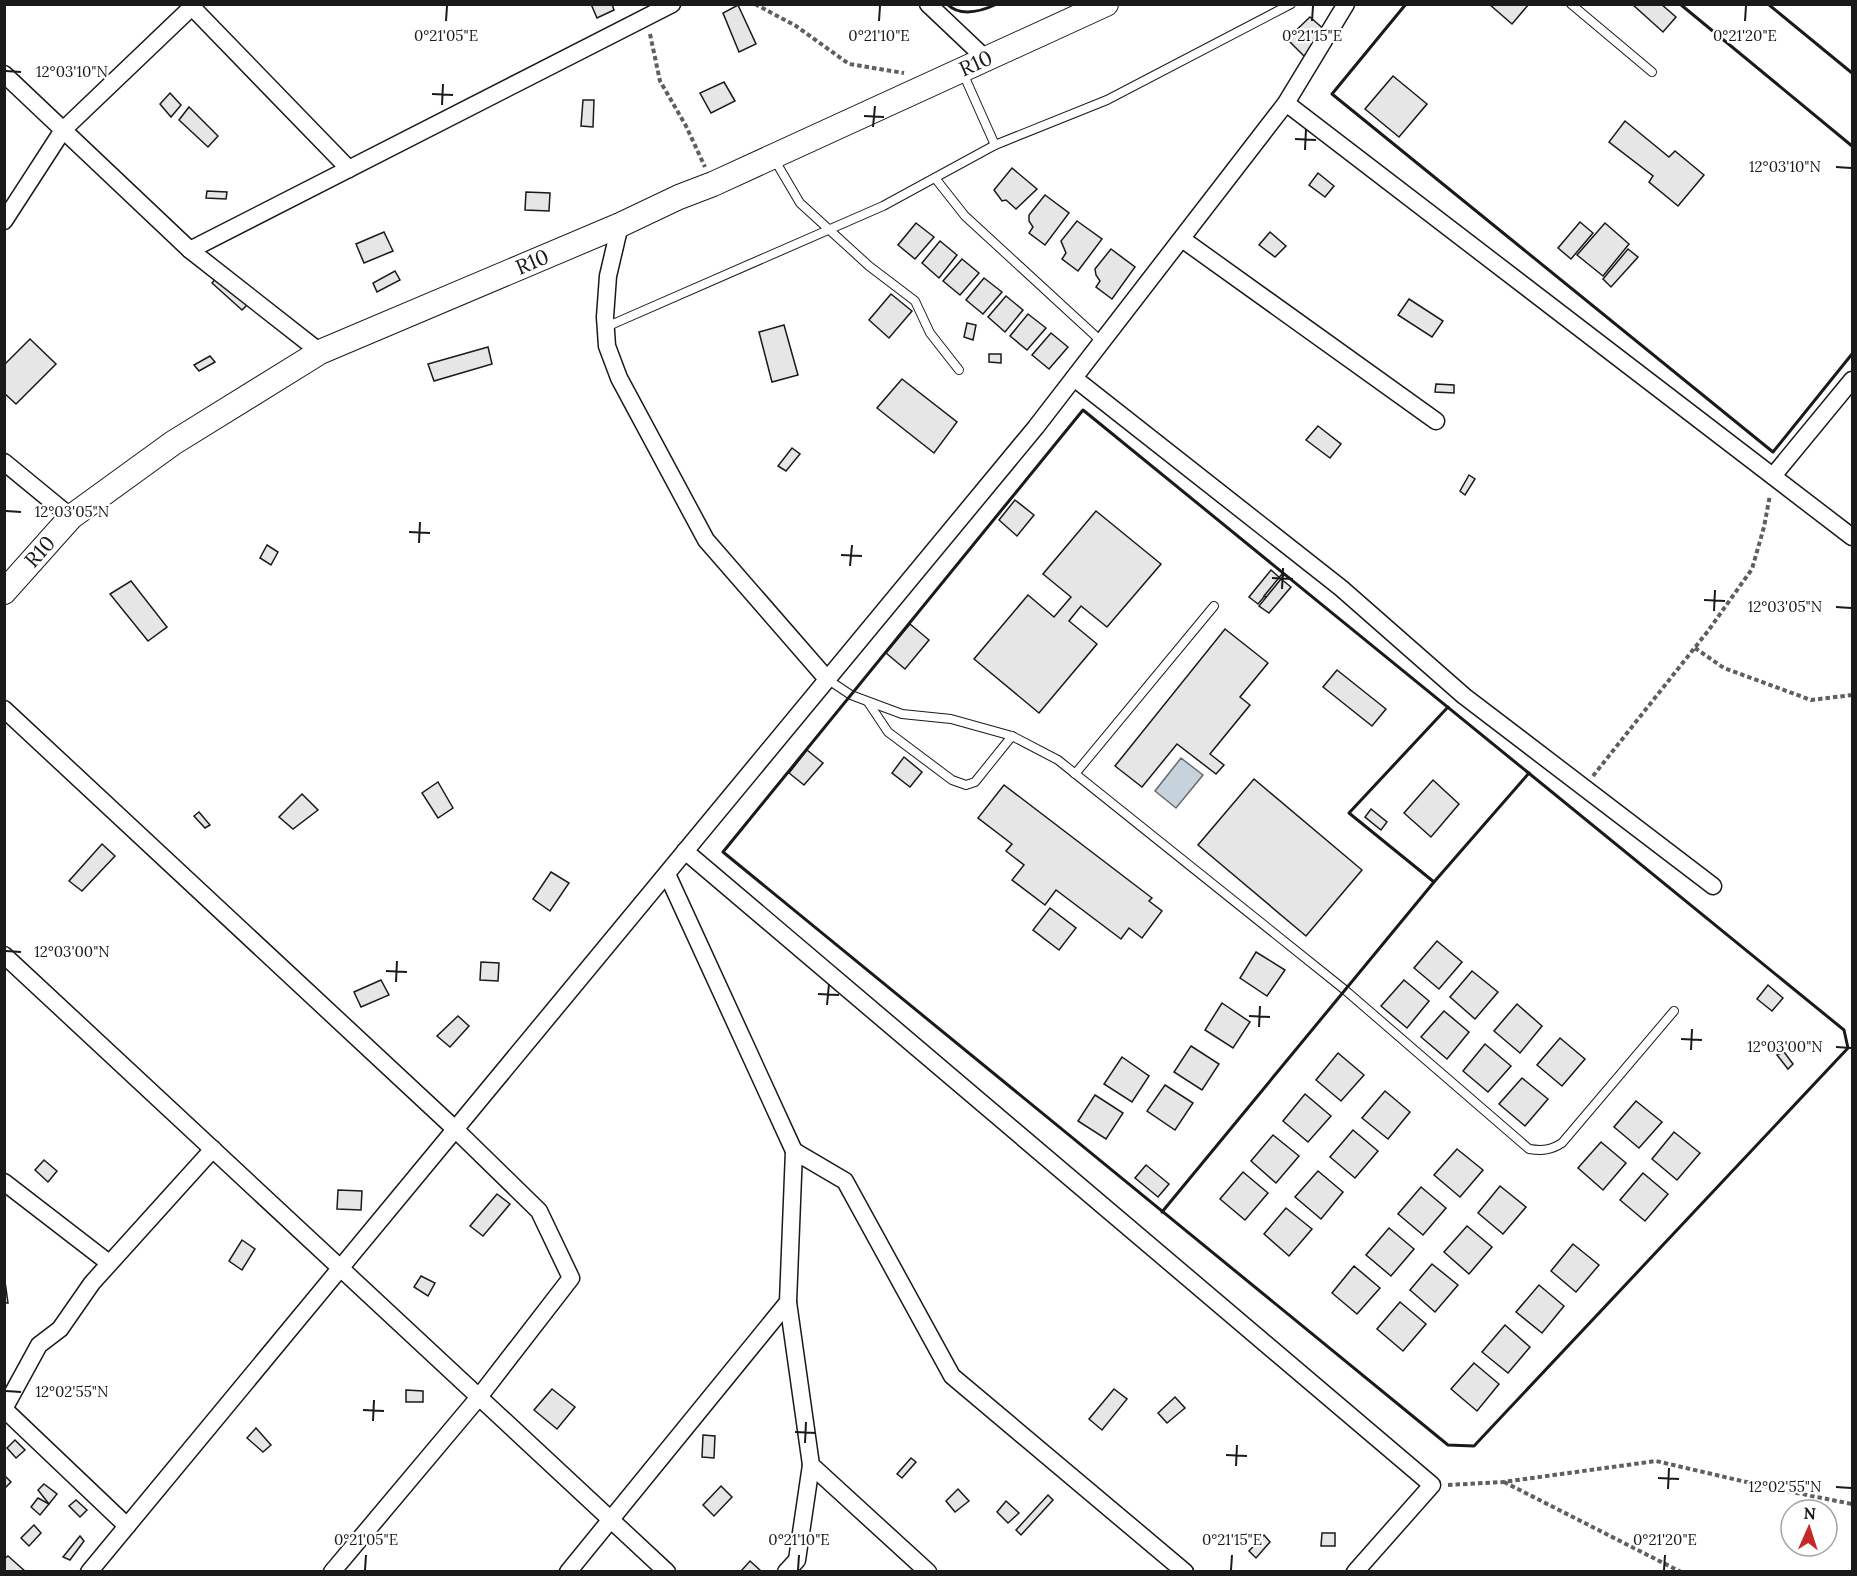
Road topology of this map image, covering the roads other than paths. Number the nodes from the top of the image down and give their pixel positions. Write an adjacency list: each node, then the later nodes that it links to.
1 (672, 4): 16 (street)
2 (928, 4): 8 (street)
3 (1106, 4): 8 (main road, R10)
4 (1291, 4): 14 (lane)
5 (1346, 4): 12 (street)
6 (1571, 4): 10 (lane)
7 (192, 6): 13 (street); 16 (street)
8 (986, 59): 9 (main road, R10)
9 (962, 70): 14 (lane); 15 (main road, R10)
10 (1652, 72)
11 (4, 74): 13 (street)
12 (1286, 104): 21 (street); 31 (street)
13 (63, 130): 18 (street); 22 (street)
14 (995, 145): 17 (lane)
15 (772, 157): 19 (main road, R10); 20 (lane)
16 (349, 169): 22 (street)
17 (935, 178): 20 (lane); 24 (lane)
18 (4, 221)
19 (620, 225): 23 (street); 25 (main road, R10)
20 (829, 230): 23 (lane); 26 (lane)
21 (1182, 239): 24 (street); 29 (street)
22 (190, 250): 25 (street)
23 (606, 327): 36 (street)
24 (1102, 342): 27 (street)
25 (320, 352): 32 (main road, R10)
26 (959, 369)
27 (1074, 378): 36 (street); 43 (street)
28 (1852, 380): 31 (street)
29 (1436, 421)
30 (4, 462): 32 (street)
31 (1773, 476): 33 (street)
32 (71, 517): 34 (main road, R10)
33 (1852, 537)
34 (4, 592)
35 (1214, 606): 40 (lane)
36 (828, 679): 37 (lane); 41 (street)
37 (867, 701): 39 (lane); 39 (lane)
38 (4, 709): 46 (street)
39 (1012, 736): 40 (lane)
40 (1075, 774): 45 (lane)
41 (685, 851): 42 (street); 65 (street)
42 (667, 874): 46 (street); 48 (street)
43 (1713, 886)
44 (4, 955): 47 (street)
45 (1674, 1011)
46 (455, 1129): 51 (street); 53 (street)
47 (213, 1149): 50 (street); 51 (street)
48 (794, 1151): 52 (street); 64 (street)
49 (4, 1182): 50 (street)
50 (110, 1263): 54 (street)
51 (340, 1268): 53 (street); 57 (street)
52 (788, 1302): 55 (street); 56 (street)
53 (479, 1397): 56 (street); 59 (street)
54 (4, 1409): 57 (street)
55 (811, 1466): 62 (street); 63 (street)
56 (611, 1519): 60 (street); 61 (street)
57 (127, 1526): 58 (street)
58 (89, 1572)
59 (332, 1572)
60 (568, 1572)
61 (667, 1572)
62 (786, 1572)
63 (928, 1572)
64 (1185, 1572)
65 (1355, 1572)

